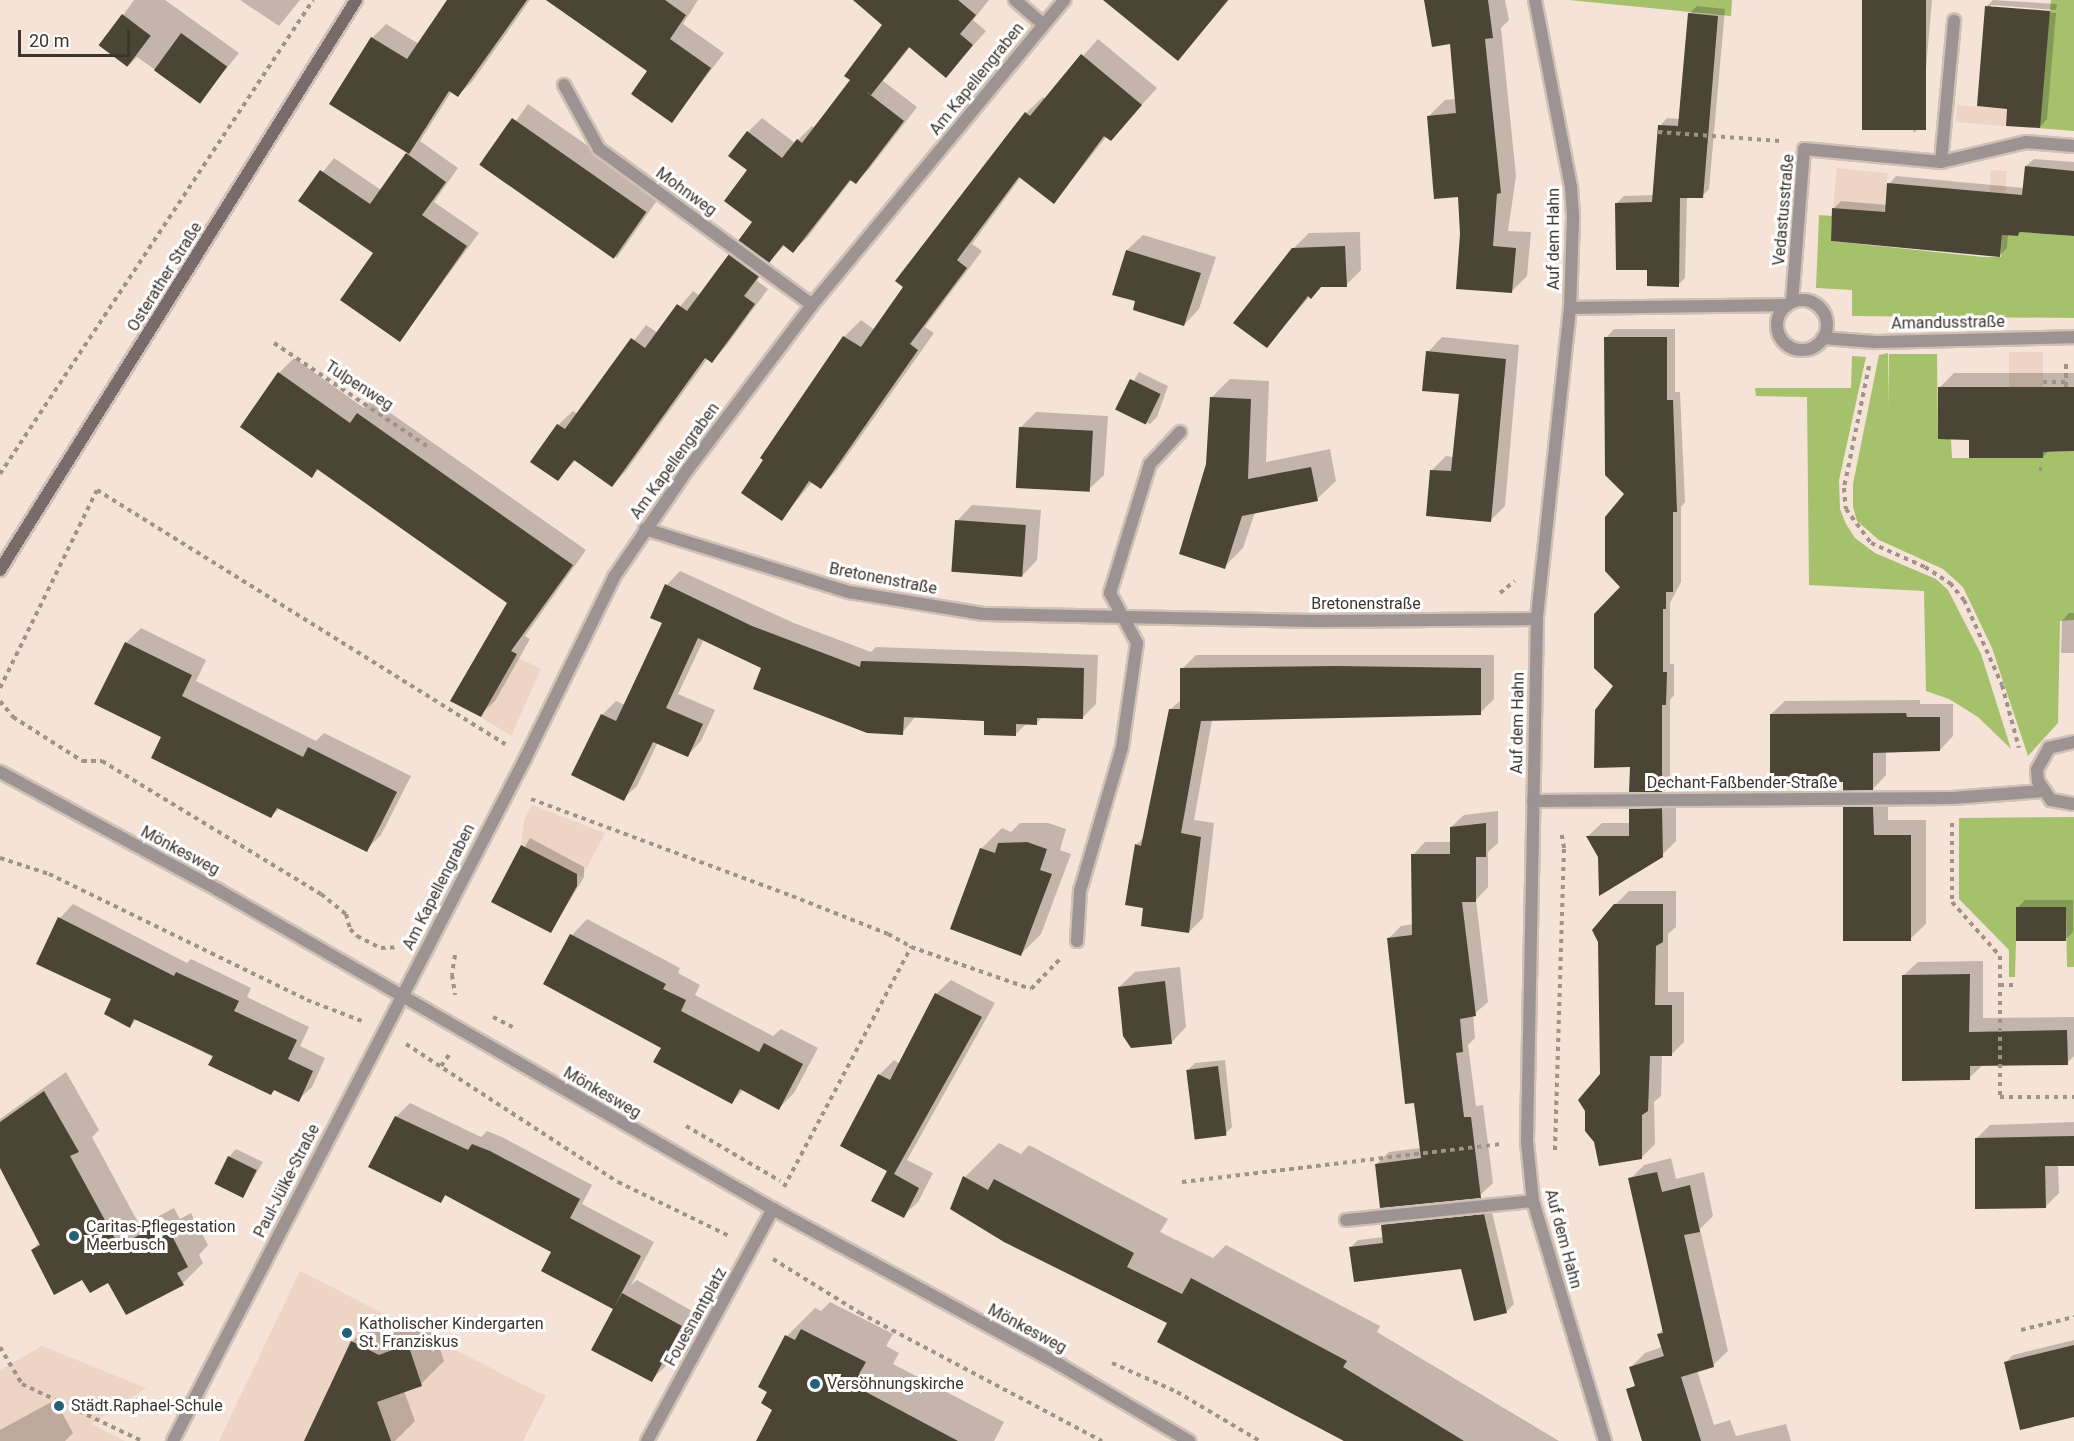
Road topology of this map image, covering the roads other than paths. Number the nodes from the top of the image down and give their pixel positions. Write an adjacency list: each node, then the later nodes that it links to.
1 (356, 0): 17 (main road, Osterather Straße)
2 (1015, 0): 6 (street)
3 (1064, 0): 6 (street, Am Kapellengraben)
4 (1535, 0): 12 (street, Auf dem Hahn)
5 (1954, 21): 9 (street)
6 (1043, 24): 10 (street, Am Kapellengraben)
7 (564, 85): 10 (street, Mohnweg)
8 (2074, 146): 9 (street, Vedastusstraße)
9 (1941, 162): 11 (street, Vedastusstraße)
10 (812, 304): 16 (street, Am Kapellengraben)
11 (1790, 304): 12 (street); 14 (street); 14 (street)
12 (1570, 308): 19 (street, Auf dem Hahn)
13 (2074, 337): 14 (street, Amandusstraße)
14 (1823, 338)
15 (1180, 432): 18 (street)
16 (645, 529): 18 (street, Bretonenstraße); 26 (street, Am Kapellengraben)
17 (0, 570)
18 (1123, 617): 19 (street, Bretonenstraße); 25 (street)
19 (1537, 619): 23 (street, Auf dem Hahn)
20 (2074, 742): 22 (street)
21 (0, 772): 26 (street, Mönkesweg)
22 (2043, 791): 23 (street, Dechant-Faßbender-Straße); 24 (street, Dechant-Faßbender-Straße)
23 (1533, 801): 27 (street, Auf dem Hahn)
24 (2074, 804)
25 (1077, 942)
26 (401, 998): 28 (street, Mönkesweg); 30 (street, Paul-Jülke-Straße)
27 (1533, 1201): 29 (street); 33 (street, Auf dem Hahn)
28 (772, 1209): 31 (street, Fouesnantplatz); 32 (street, Mönkesweg)
29 (1346, 1220)
30 (173, 1441)
31 (647, 1441)
32 (1189, 1441)
33 (1605, 1441)

